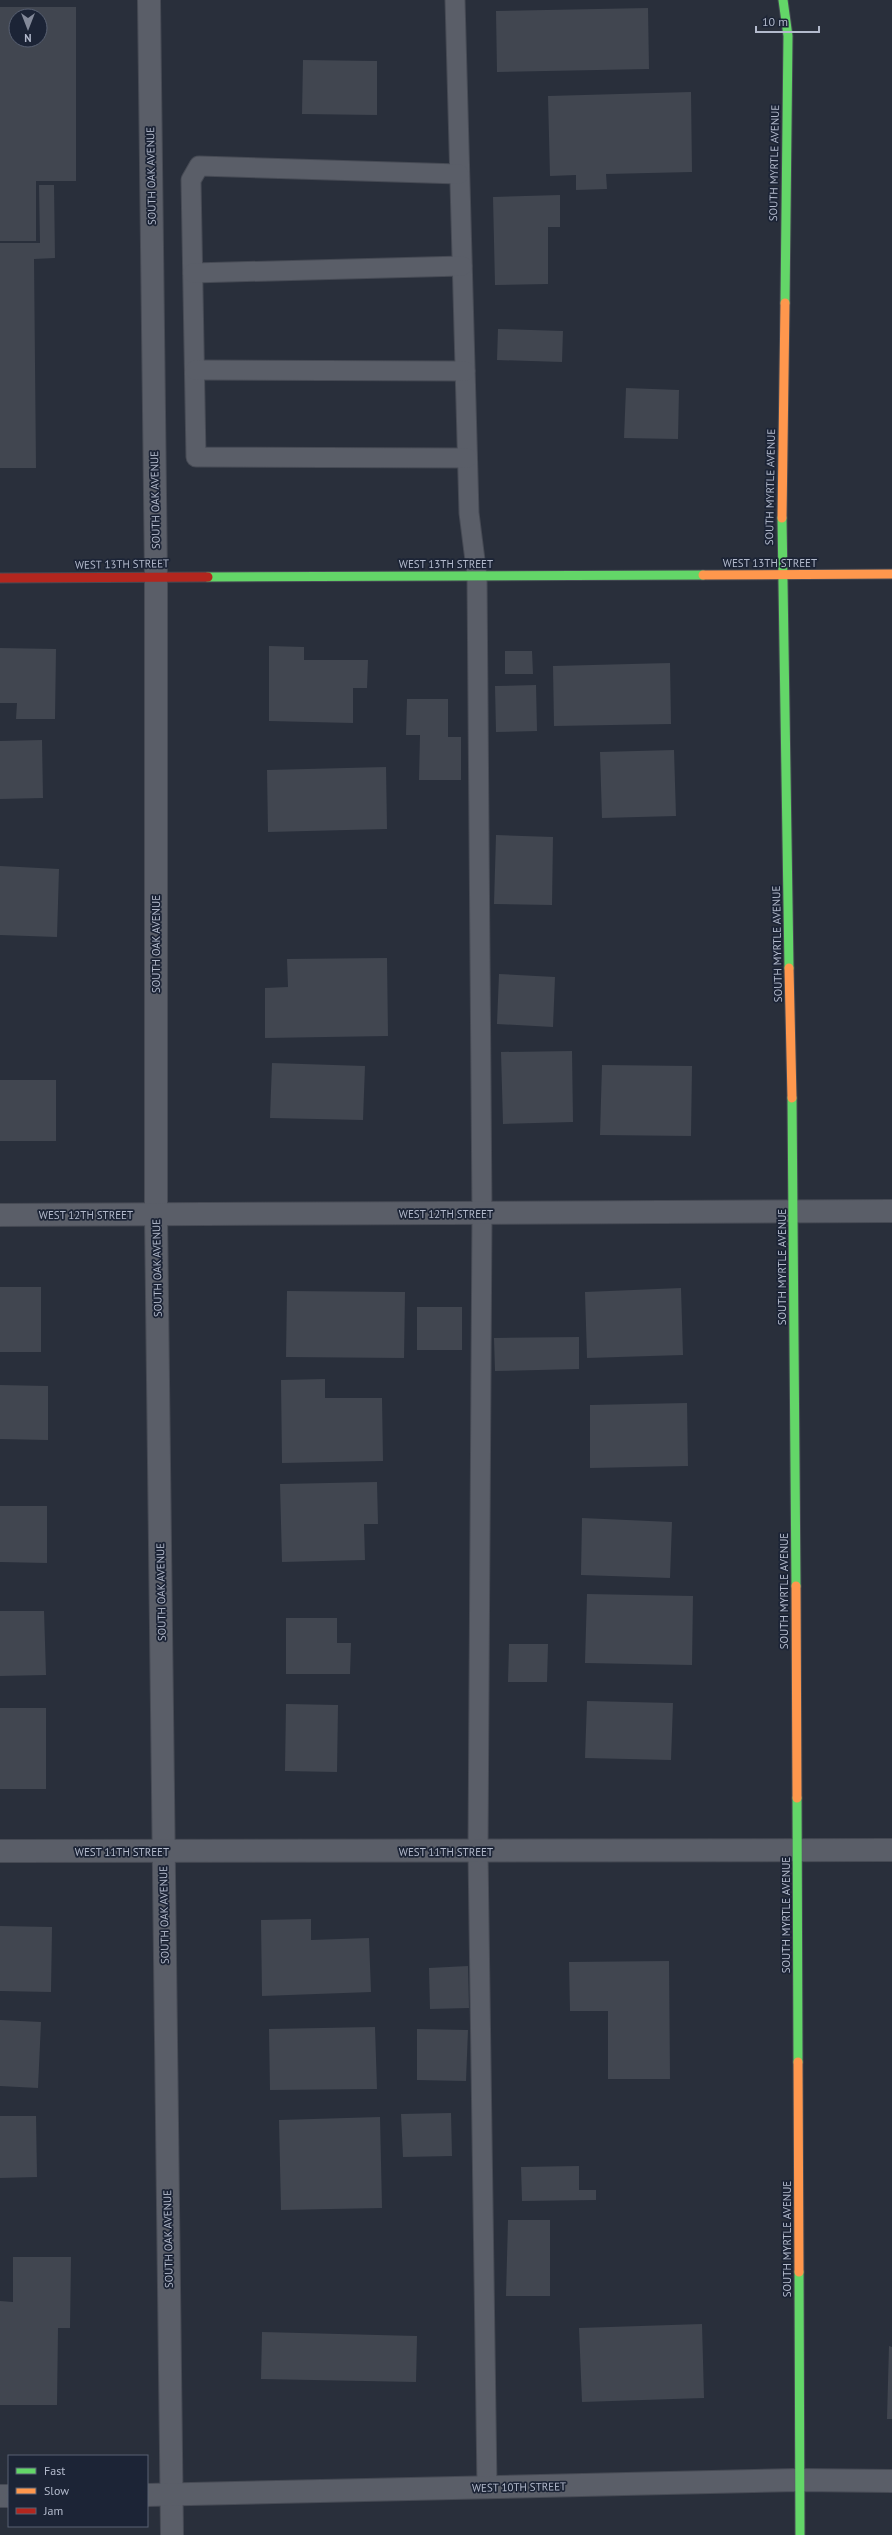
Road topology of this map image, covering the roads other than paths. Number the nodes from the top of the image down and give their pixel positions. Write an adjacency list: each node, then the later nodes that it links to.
1 (149, 0): 11 (street, SOUTH OAK AVENUE)
2 (455, 0): 4 (lane)
3 (782, 0): 13 (street, SOUTH MYRTLE AVENUE)
4 (460, 174): 5 (lane); 6 (lane)
5 (462, 266): 6 (lane); 8 (lane)
6 (193, 273): 7 (lane)
7 (195, 370): 8 (lane); 9 (lane)
8 (465, 371): 9 (lane)
9 (467, 458): 12 (lane)
10 (892, 574): 13 (street, WEST 13TH STREET)
11 (156, 576): 12 (street, WEST 13TH STREET); 14 (street, WEST 13TH STREET); 19 (street, SOUTH OAK AVENUE)
12 (477, 576): 13 (street, WEST 13TH STREET); 17 (lane)
13 (781, 576): 16 (street, SOUTH MYRTLE AVENUE)
14 (0, 578)
15 (892, 1211): 16 (street, WEST 12TH STREET)
16 (794, 1212): 17 (street, WEST 12TH STREET); 22 (street, SOUTH MYRTLE AVENUE)
17 (482, 1214): 19 (street, WEST 12TH STREET); 24 (lane)
18 (0, 1215): 19 (street, WEST 12TH STREET)
19 (156, 1215): 23 (street, SOUTH OAK AVENUE)
20 (892, 1850): 22 (street, WEST 11TH STREET)
21 (0, 1851): 23 (street, WEST 11TH STREET)
22 (797, 1851): 24 (street, WEST 11TH STREET); 25 (street, SOUTH MYRTLE AVENUE)
23 (164, 1852): 24 (street, WEST 11TH STREET); 29 (street, SOUTH OAK AVENUE)
24 (478, 1852): 27 (lane)
25 (799, 2480): 26 (street, WEST 10TH STREET); 27 (street, WEST 10TH STREET); 31 (street, SOUTH MYRTLE AVENUE)
26 (892, 2481)
27 (487, 2488): 29 (street, WEST 10TH STREET)
28 (148, 2495): 29 (street, WEST 10TH STREET)
29 (172, 2495): 30 (street, SOUTH OAK AVENUE)
30 (172, 2535)
31 (800, 2535)

